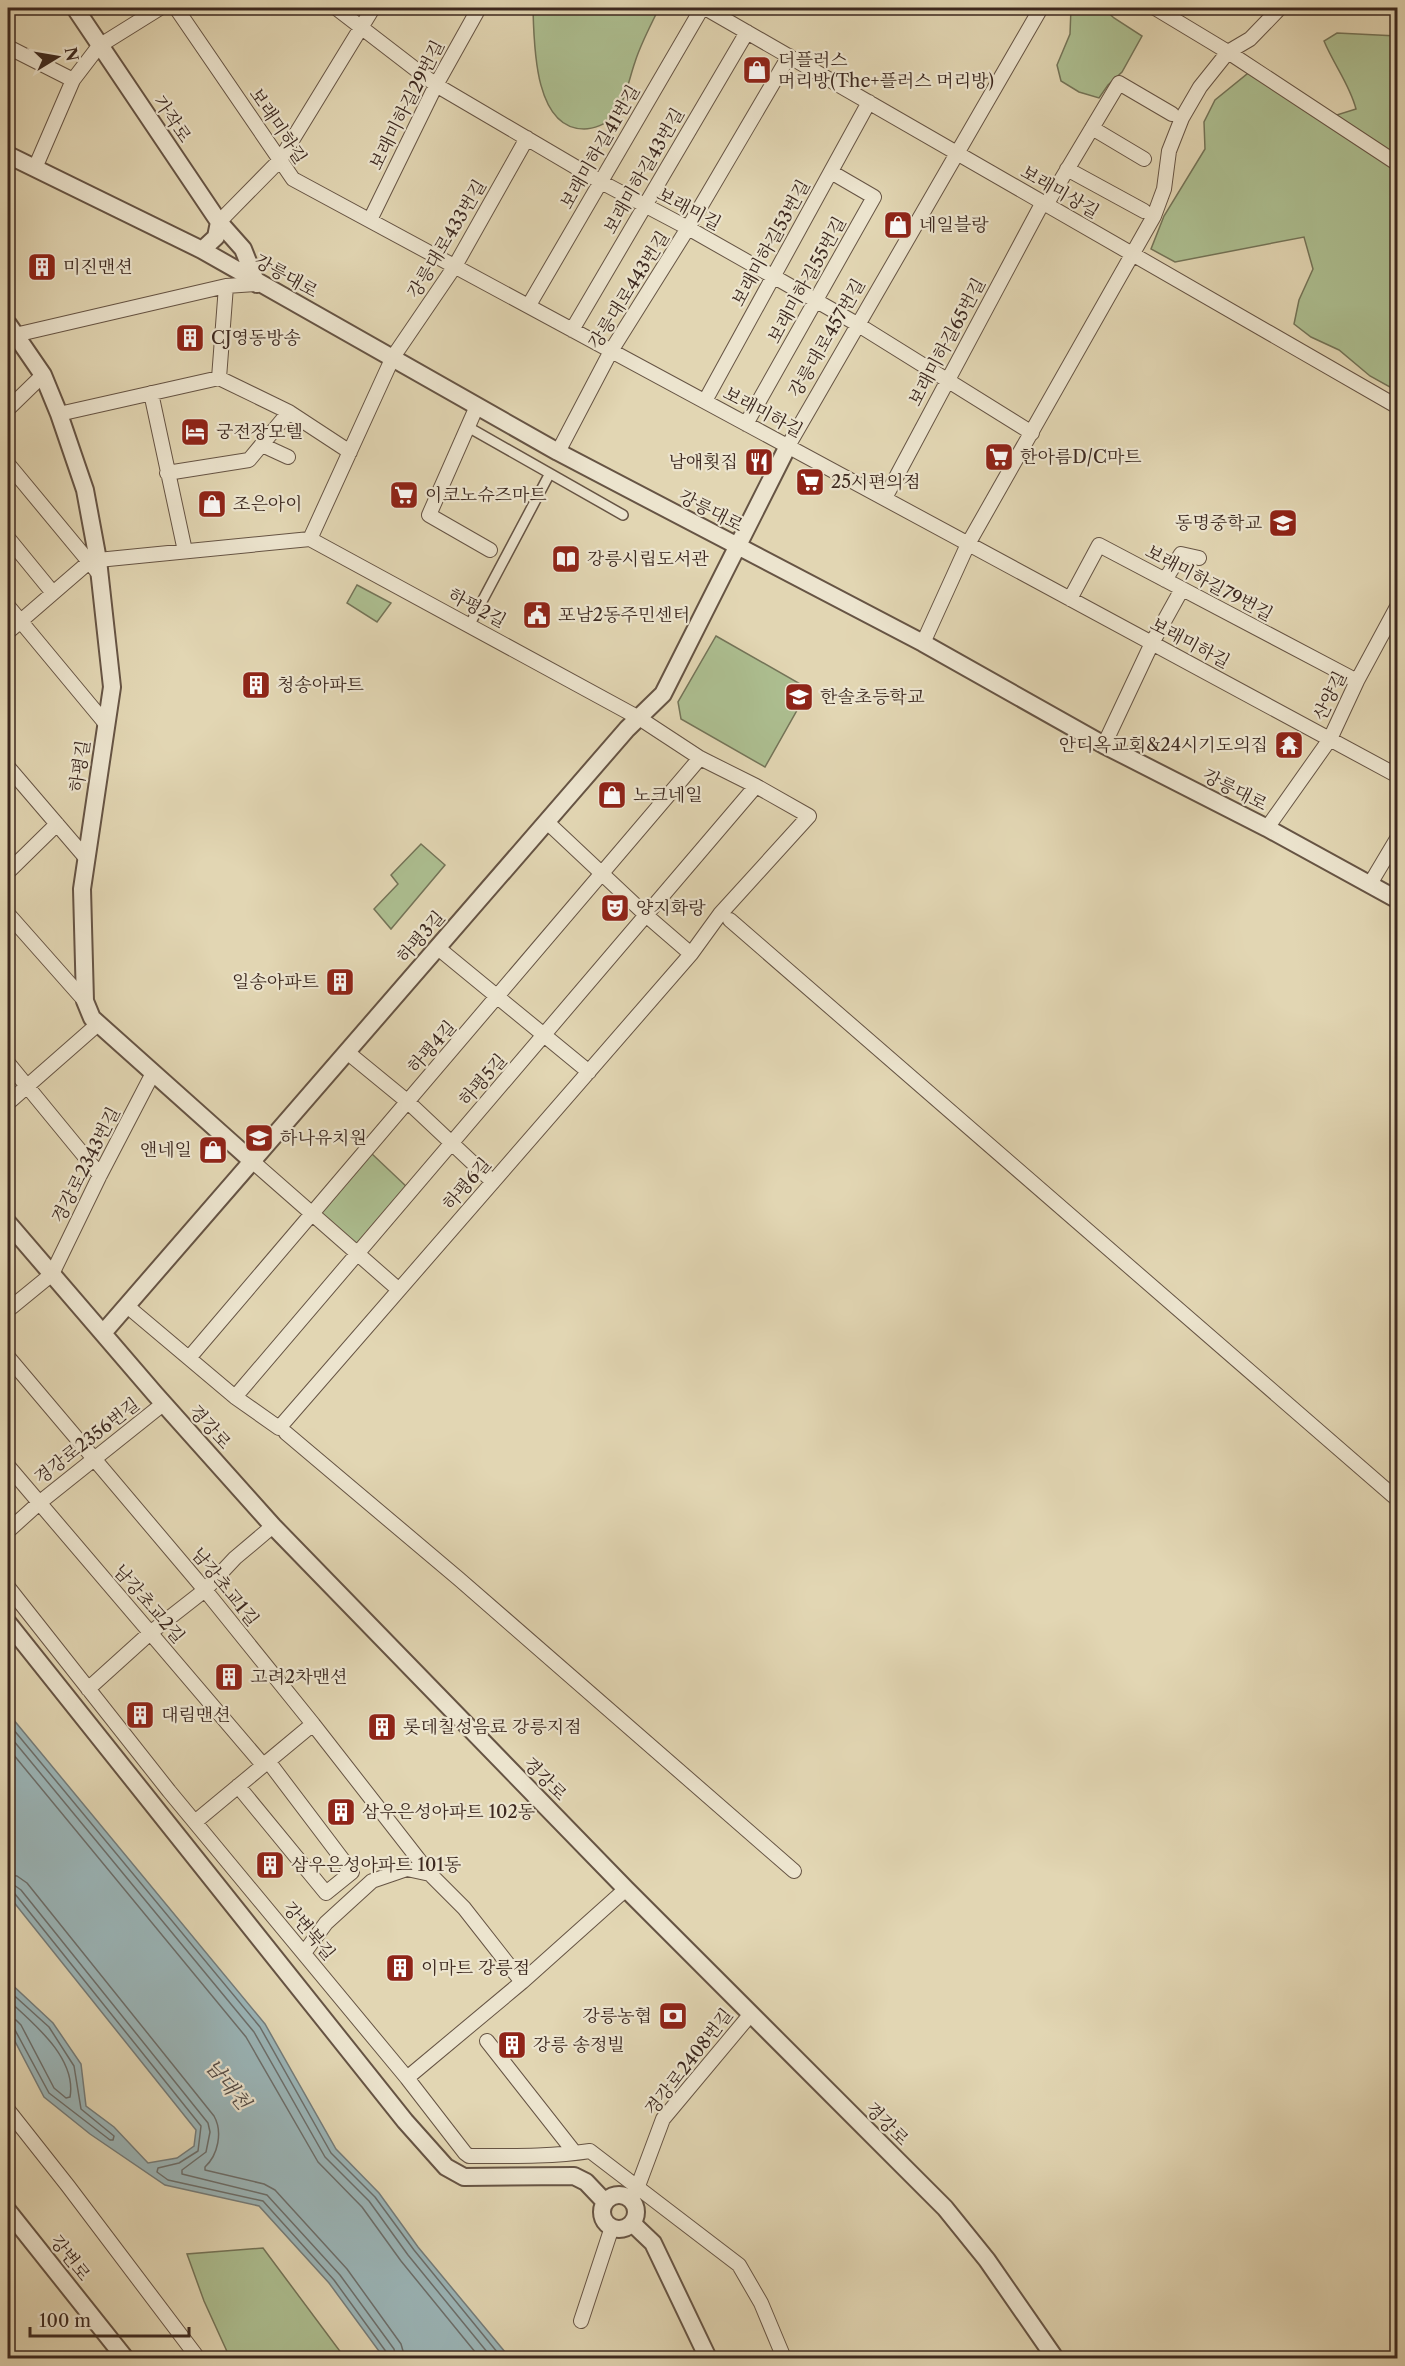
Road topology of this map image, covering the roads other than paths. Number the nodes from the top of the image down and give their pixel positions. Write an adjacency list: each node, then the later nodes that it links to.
1 (75, 8): 13 (street, 가작로)
2 (160, 8): 13 (street)
3 (176, 8): 26 (street, 보래미하길)
4 (336, 8): 11 (street, 보래미길)
5 (373, 8): 11 (street)
6 (479, 8): 18 (street, 보래미하길29번길)
7 (704, 8): 12 (street, 보래미상길); 31 (street, 보래미하길41번길)
8 (1041, 8): 23 (street, 강릉대로457번길)
9 (1155, 8): 15 (street)
10 (1280, 8): 15 (street)
11 (362, 28): 18 (street, 보래미길); 26 (street)
12 (747, 32): 16 (street, 보래미상길); 33 (street, 보래미하길43번길)
13 (99, 46): 17 (street); 36 (street, 가작로)
14 (8, 47): 17 (street)
15 (1228, 52): 27 (street); 39 (street)
16 (789, 56): 19 (street, 보래미상길); 37 (street, 강릉대로443번길)
17 (73, 80): 28 (street)
18 (436, 85): 22 (street, 보래미길); 35 (street, 보래미하길29번길)
19 (869, 102): 23 (street, 보래미상길); 30 (street, 보래미하길53번길)
20 (1172, 114): 21 (street, 보래미하길65번길)
21 (1092, 128): 25 (street); 29 (street, 보래미하길65번길)
22 (527, 138): 31 (street, 보래미길); 40 (street, 강릉대로433번길)
23 (958, 153): 32 (street, 보래미상길); 46 (street, 강릉대로457번길)
24 (8, 155): 28 (street, 강릉대로)
25 (1144, 159)
26 (280, 160): 35 (street, 보래미하길); 36 (street)
27 (1398, 164)
28 (35, 168): 38 (street, 강릉대로)
29 (1067, 169): 32 (street, 보래미하길65번길); 34 (street)
30 (831, 172): 41 (street, 보래미하길53번길); 44 (street, 보래미하길55번길)
31 (602, 182): 33 (street, 보래미길); 45 (street, 보래미하길41번길)
32 (1044, 203): 39 (street, 보래미상길); 53 (street, 보래미하길65번길)
33 (644, 206): 37 (street, 보래미길); 48 (street, 보래미하길43번길)
34 (1144, 211)
35 (370, 220): 40 (street, 보래미하길)
36 (219, 222): 38 (street); 42 (street, 가작로)
37 (688, 228): 41 (street, 보래미길); 49 (street, 강릉대로443번길)
38 (202, 250): 42 (street, 강릉대로)
39 (1134, 255): 57 (street, 보래미상길); 63 (street)
40 (455, 266): 45 (street, 보래미하길); 50 (street, 강릉대로433번길)
41 (773, 276): 44 (street, 보래미길); 55 (street, 보래미하길53번길)
42 (257, 284): 43 (street); 50 (street, 강릉대로)
43 (226, 286): 47 (street); 52 (street)
44 (816, 301): 46 (street, 보래미길); 61 (street, 보래미하길55번길)
45 (529, 305): 48 (street, 보래미하길)
46 (857, 324): 53 (street, 보래미길); 65 (street, 강릉대로457번길)
47 (11, 329): 51 (street, 하평길)
48 (572, 330): 49 (street, 보래미하길)
49 (611, 351): 55 (street, 보래미하길); 67 (street, 강릉대로443번길)
50 (393, 357): 56 (street, 강릉대로); 66 (street, 강릉대로433번길)
51 (43, 375): 58 (street); 60 (street, 하평길)
52 (219, 378): 54 (street); 59 (street)
53 (947, 380): 63 (street, 보래미길); 72 (street, 보래미하길65번길)
54 (151, 393): 60 (street); 70 (street)
55 (705, 401): 61 (street, 보래미하길)
56 (477, 406): 62 (street); 67 (street, 강릉대로)
57 (1398, 407)
58 (8, 409)
59 (289, 412): 64 (street); 66 (street)
60 (59, 414): 81 (street, 하평길)
61 (746, 423): 65 (street, 보래미하길)
62 (468, 428): 71 (street); 78 (street)
63 (1032, 433): 76 (street)
64 (262, 445): 68 (street); 70 (street)
65 (788, 446): 72 (street, 보래미하길); 77 (street, 강릉대로457번길)
66 (350, 452): 75 (street, 강릉대로433번길)
67 (558, 452): 77 (street, 강릉대로)
68 (288, 457)
69 (8, 464): 81 (street)
70 (167, 473): 79 (street)
71 (549, 475): 73 (street); 89 (street)
72 (885, 498): 76 (street, 보래미하길)
73 (623, 515)
74 (8, 538): 84 (street)
75 (310, 539): 79 (street); 89 (street, 하평2길)
76 (968, 544): 85 (street, 보래미하길); 91 (street)
77 (739, 547): 91 (street, 강릉대로); 94 (street, 하평3길)
78 (490, 550)
79 (185, 551): 81 (street)
80 (1199, 558): 82 (street)
81 (96, 566): 84 (street); 95 (street, 하평길)
82 (1165, 580): 83 (street, 보래미하길79번길); 85 (street, 보래미하길79번길)
83 (1182, 589): 92 (street); 93 (street, 보래미하길79번길)
84 (53, 593): 88 (street)
85 (1070, 599): 92 (street, 보래미하길)
86 (1398, 605): 93 (street, 산양길)
87 (8, 606): 88 (street)
88 (20, 621): 90 (street); 95 (street)
89 (470, 624): 94 (street, 하평2길)
90 (8, 632)
91 (923, 643): 97 (street, 강릉대로)
92 (1152, 643): 96 (street, 보래미하길); 97 (street)
93 (1357, 681): 96 (street, 산양길)
94 (639, 718): 98 (street, 하평2길); 103 (street, 하평3길)
95 (106, 724): 107 (street, 하평길)
96 (1330, 739): 100 (street, 보래미하길); 105 (street, 산양길)
97 (1104, 745): 105 (street, 강릉대로)
98 (700, 758): 101 (street, 하평2길); 109 (street, 하평4길)
99 (8, 767): 104 (street)
100 (1398, 776)
101 (756, 786): 102 (street, 하평2길); 113 (street, 하평5길)
102 (809, 816): 116 (street, 하평6길)
103 (547, 822): 109 (street); 115 (street, 하평3길)
104 (57, 824): 107 (street); 108 (street)
105 (1267, 828): 110 (street, 강릉대로)
106 (1398, 837): 110 (street)
107 (86, 858): 118 (street, 하평길)
108 (8, 872)
109 (602, 875): 113 (street); 117 (street, 하평4길)
110 (1370, 884): 111 (street, 강릉대로)
111 (1398, 900)
112 (8, 914): 118 (street)
113 (647, 916): 116 (street); 120 (street, 하평5길)
114 (730, 920): 147 (street)
115 (438, 948): 117 (street); 121 (street, 하평3길)
116 (691, 954): 123 (street, 하평6길)
117 (498, 997): 120 (street); 126 (street, 하평4길)
118 (84, 1001): 119 (street)
119 (98, 1024): 124 (street); 125 (street)
120 (544, 1036): 123 (street); 128 (street, 하평5길)
121 (347, 1052): 126 (street); 129 (street, 하평3길)
122 (8, 1063): 125 (street)
123 (589, 1072): 131 (street, 하평6길)
124 (153, 1073): 129 (street); 130 (street, 경강로2343번길)
125 (27, 1086): 127 (street); 130 (street)
126 (408, 1102): 128 (street); 132 (street, 하평4길)
127 (8, 1103)
128 (452, 1144): 131 (street); 134 (street, 하평5길)
129 (252, 1161): 132 (street); 137 (street, 하평3길)
130 (100, 1174): 135 (street, 경강로2343번길)
131 (493, 1182): 136 (street, 하평6길)
132 (313, 1214): 134 (street); 141 (street, 하평4길)
133 (8, 1223): 135 (street, 경강로)
134 (358, 1254): 136 (street); 142 (street, 하평5길)
135 (52, 1274): 138 (street); 139 (street, 경강로)
136 (399, 1290): 142 (street, 하평6길)
137 (127, 1306): 139 (street, 하평3길); 141 (street, 하평6길)
138 (8, 1310)
139 (103, 1334): 143 (street, 경강로)
140 (8, 1357): 145 (street, 남강초교1길)
141 (189, 1358): 142 (street, 하평6길)
142 (236, 1397)
143 (163, 1404): 145 (street, 경강로2356번길); 149 (street, 경강로)
144 (286, 1433): 160 (street)
145 (94, 1459): 148 (street, 경강로2356번길); 152 (street, 남강초교1길)
146 (8, 1466): 148 (street, 남강초교2길)
147 (1398, 1500)
148 (39, 1503): 150 (street, 경강로2356번길); 154 (street, 남강초교2길)
149 (273, 1526): 152 (street); 162 (street, 경강로)
150 (8, 1532)
151 (8, 1587): 155 (street, 강변북길)
152 (205, 1590): 154 (street); 156 (street, 남강초교1길)
153 (8, 1623): 171 (street)
154 (150, 1633): 155 (street); 157 (street, 남강초교2길)
155 (88, 1689): 159 (street, 강변북길)
156 (313, 1724): 157 (street); 161 (street, 남강초교1길)
157 (266, 1763): 158 (street); 158 (street, 남강초교2길)
158 (238, 1786): 159 (street)
159 (195, 1822): 163 (street, 강변북길)
160 (794, 1871)
161 (430, 1874): 163 (street); 164 (street, 남강초교1길)
162 (626, 1889): 164 (street); 165 (street, 경강로)
163 (304, 1953): 167 (street, 강변북길)
164 (522, 1982): 167 (street)
165 (750, 2015): 170 (street, 경강로2408번길); 180 (street, 경강로)
166 (487, 2041): 169 (street)
167 (407, 2078): 169 (street, 강변북길)
168 (8, 2110): 177 (street)
169 (575, 2153): 170 (street, 강변북길)
170 (634, 2192): 171 (street); 173 (street, 경강로2408번길); 179 (street, 강변북길)
171 (605, 2202): 174 (street)
172 (8, 2211): 176 (street, 강변로)
173 (632, 2223): 174 (street); 178 (street)
174 (612, 2227): 175 (street)
175 (581, 2321)
176 (125, 2358)
177 (198, 2358)
178 (708, 2358)
179 (784, 2358)
180 (1055, 2358)

